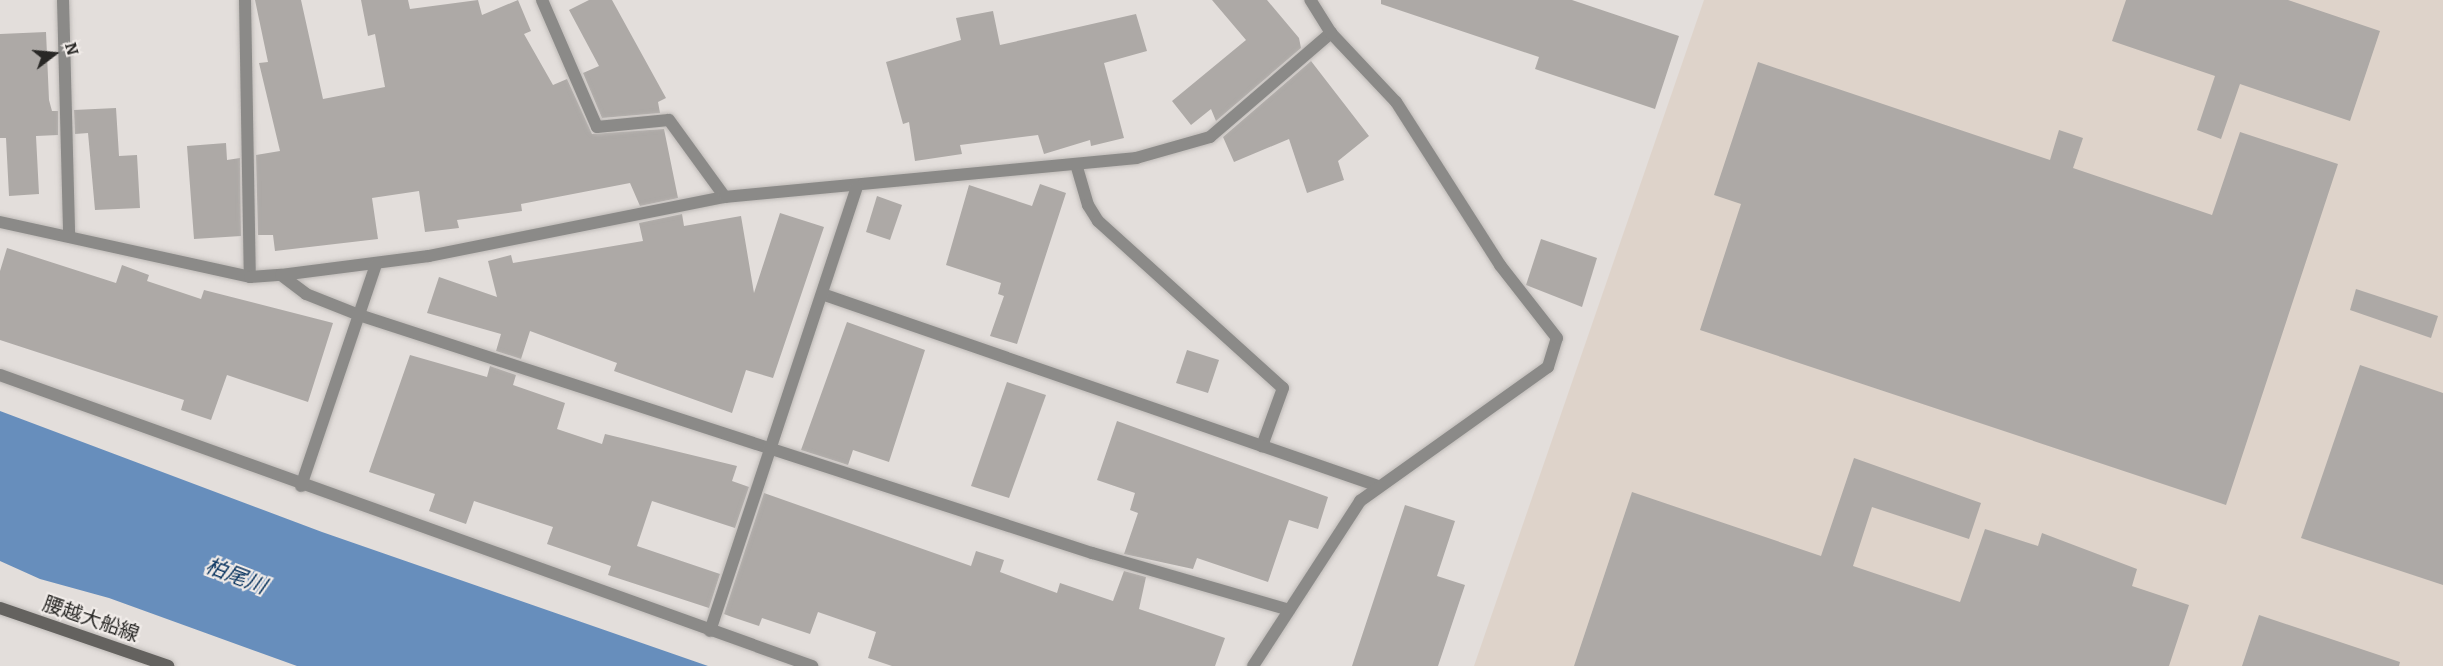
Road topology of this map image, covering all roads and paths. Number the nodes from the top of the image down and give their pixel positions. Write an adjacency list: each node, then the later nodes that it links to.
1 (63, 0): 10 (street)
2 (245, 0): 13 (street)
3 (542, 0): 8 (street)
4 (1310, 0): 5 (street)
5 (1331, 33): 6 (street); 20 (street)
6 (1076, 164): 7 (street); 18 (street)
7 (857, 186): 8 (street); 14 (street)
8 (725, 197): 11 (street)
9 (0, 222): 10 (street)
10 (69, 234): 13 (street)
11 (376, 264): 12 (street); 15 (street)
12 (281, 275): 13 (street); 15 (street)
13 (250, 278)
14 (822, 294): 17 (street); 18 (street)
15 (359, 315): 17 (street); 19 (street)
16 (0, 375): 19 (street)
17 (772, 446): 22 (street); 23 (street)
18 (1262, 446): 20 (street)
19 (301, 486): 23 (street)
20 (1378, 486): 22 (street)
21 (0, 608): 24 (main road, 腰越大船線)
22 (1289, 610): 26 (street)
23 (710, 631): 25 (street)
24 (168, 666)
25 (812, 666)
26 (1253, 666)

